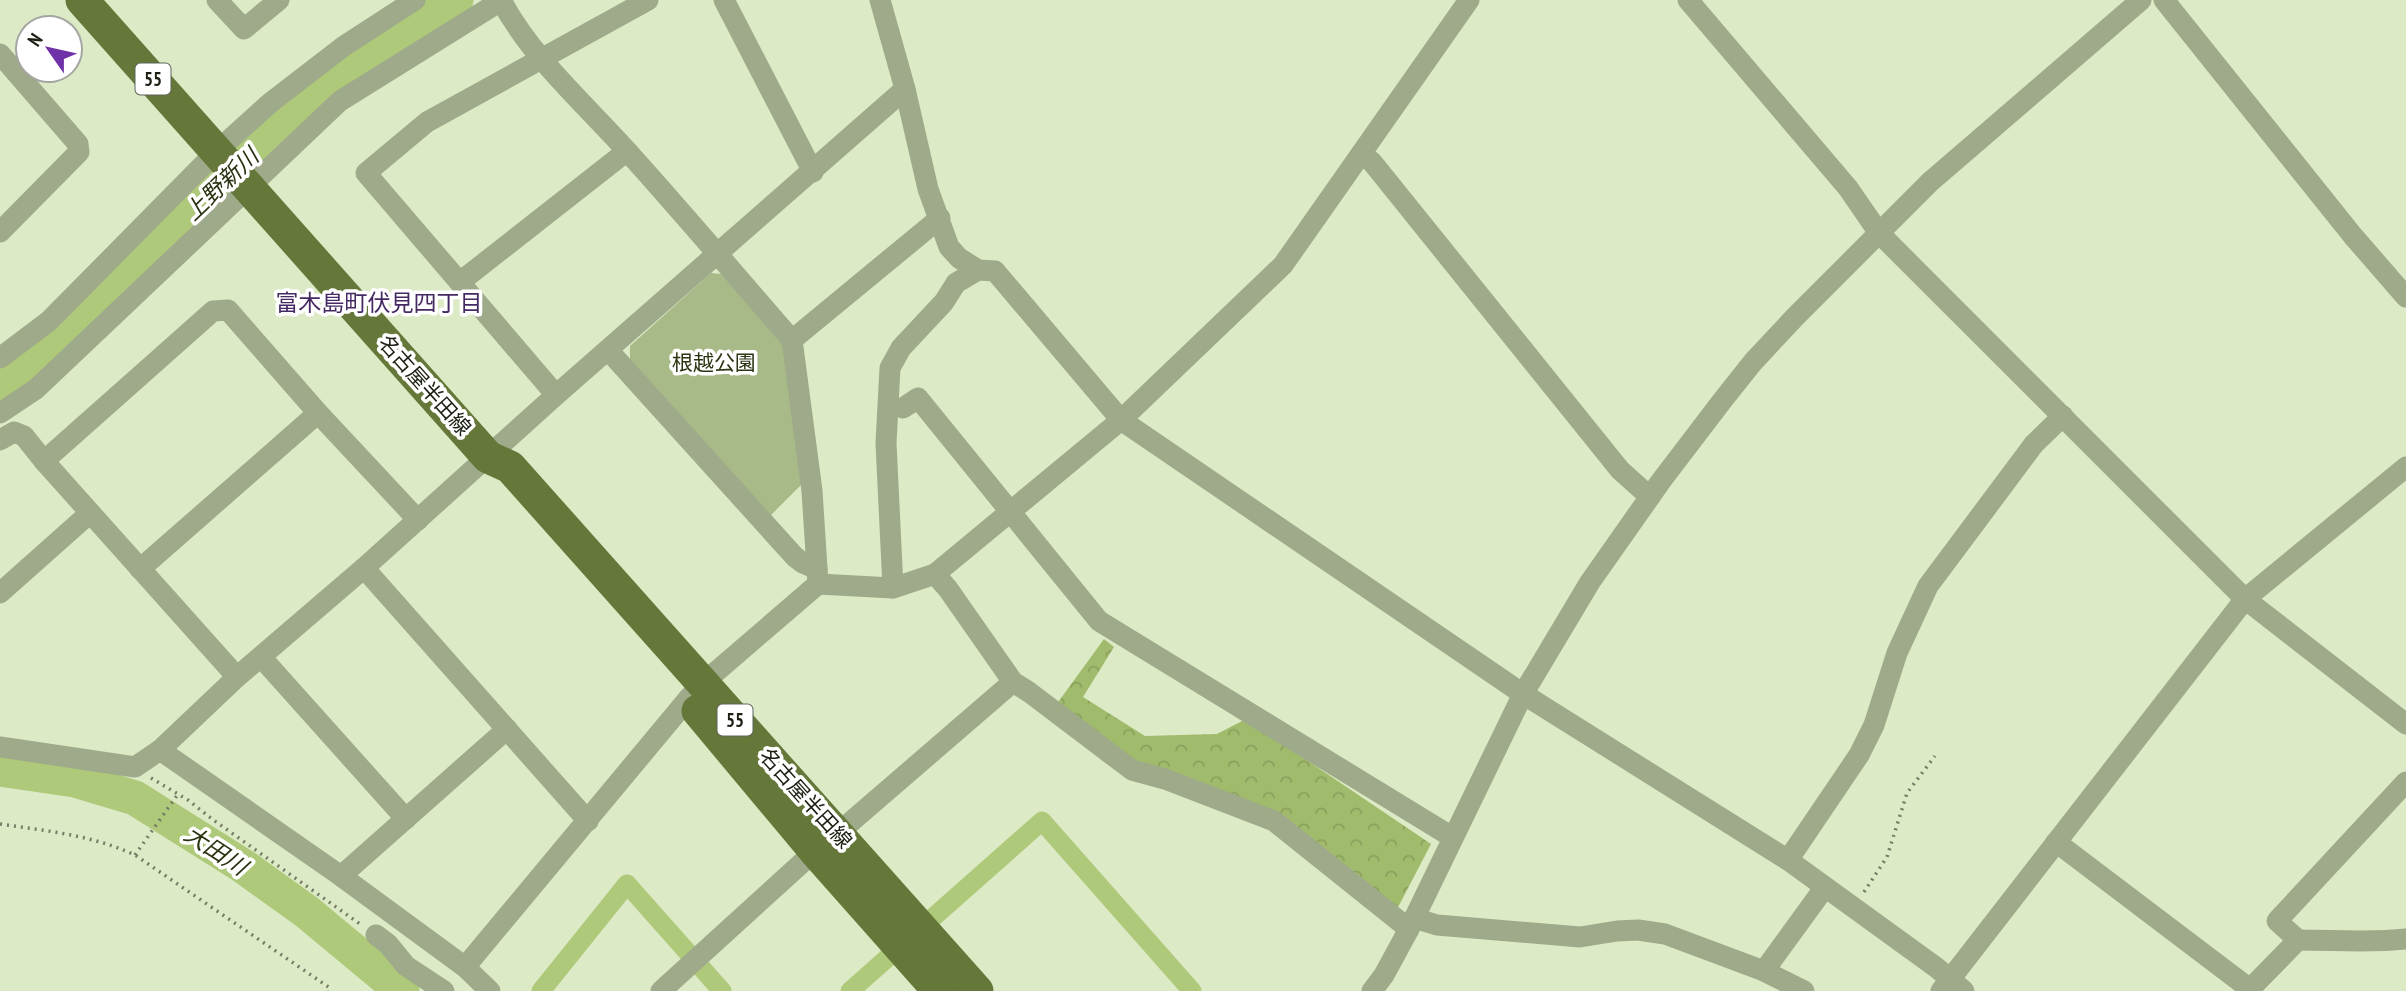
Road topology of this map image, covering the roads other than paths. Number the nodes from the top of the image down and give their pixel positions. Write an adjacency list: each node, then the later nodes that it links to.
1 (82, 0): 18 (main road, 名古屋半田線 / 55)
2 (217, 0): 3 (street)
3 (279, 0)
4 (415, 0): 18 (street)
5 (501, 0): 14 (street); 18 (street)
6 (648, 0): 14 (street)
7 (724, 0): 19 (street)
8 (880, 0): 15 (street)
9 (1469, 0): 17 (street)
10 (1688, 0): 22 (street)
11 (2141, 0): 22 (street)
12 (2164, 0): 26 (street)
13 (0, 54): 21 (street)
14 (542, 58): 16 (street); 25 (street)
15 (905, 89): 19 (street); 20 (street)
16 (627, 151): 23 (street); 25 (street)
17 (1362, 154): 35 (street); 40 (street)
18 (233, 170): 29 (street); 32 (street); 37 (main road, 名古屋半田線 / 55)
19 (813, 172): 23 (street)
20 (940, 218): 24 (street); 27 (street)
21 (0, 232)
22 (1879, 233): 34 (street); 40 (street)
23 (716, 253): 27 (street); 28 (street)
24 (978, 270): 35 (street); 48 (street)
25 (460, 282): 30 (street)
26 (2406, 297)
27 (792, 340): 47 (street)
28 (608, 350): 30 (street); 47 (street)
29 (0, 358)
30 (556, 395): 37 (street)
31 (903, 408): 41 (street)
32 (0, 413)
33 (318, 413): 38 (street); 43 (street); 45 (street)
34 (2063, 416): 50 (street); 66 (street)
35 (1121, 420): 41 (street); 55 (street)
36 (0, 440): 38 (street)
37 (488, 457): 43 (street); 54 (main road, 名古屋半田線 / 55)
38 (44, 461): 42 (street)
39 (2403, 475): 50 (street)
40 (1650, 497): 55 (street)
41 (1009, 512): 46 (street); 63 (street)
42 (90, 513): 45 (street); 49 (street)
43 (418, 520): 44 (street)
44 (364, 568): 51 (street); 57 (street)
45 (140, 569): 52 (street)
46 (935, 574): 48 (street); 53 (street)
47 (818, 576): 48 (street); 54 (street)
48 (893, 587)
49 (0, 593)
50 (2245, 599): 56 (street); 65 (street)
51 (261, 657): 52 (street); 61 (street)
52 (237, 677): 59 (street)
53 (1013, 682): 64 (street); 69 (street)
54 (695, 691): 62 (street); 64 (main road, 名古屋半田線 / 55)
55 (1523, 694): 63 (street); 66 (street)
56 (2406, 724)
57 (507, 729): 61 (street); 62 (street)
58 (0, 747): 59 (street)
59 (160, 750): 67 (street)
60 (2406, 782): 72 (street)
61 (406, 819): 67 (street)
62 (588, 821): 73 (street)
63 (1452, 837): 69 (street)
64 (827, 842): 79 (street); 80 (main road, 名古屋半田線 / 55); 81 (main road, 名古屋半田線 / 55)
65 (2056, 842): 75 (street); 76 (street)
66 (1788, 860): 68 (street)
67 (341, 876): 73 (street)
68 (1825, 887): 74 (street); 75 (street)
69 (1411, 923): 74 (street); 82 (street)
70 (376, 935): 77 (street)
71 (2406, 939): 72 (street)
72 (2298, 940): 76 (street)
73 (465, 967): 78 (street)
74 (1764, 971): 83 (street)
75 (1951, 987)
76 (2250, 990)
77 (444, 991)
78 (490, 991)
79 (661, 991)
80 (939, 991)
81 (977, 991)
82 (1372, 991)
83 (1804, 991)

